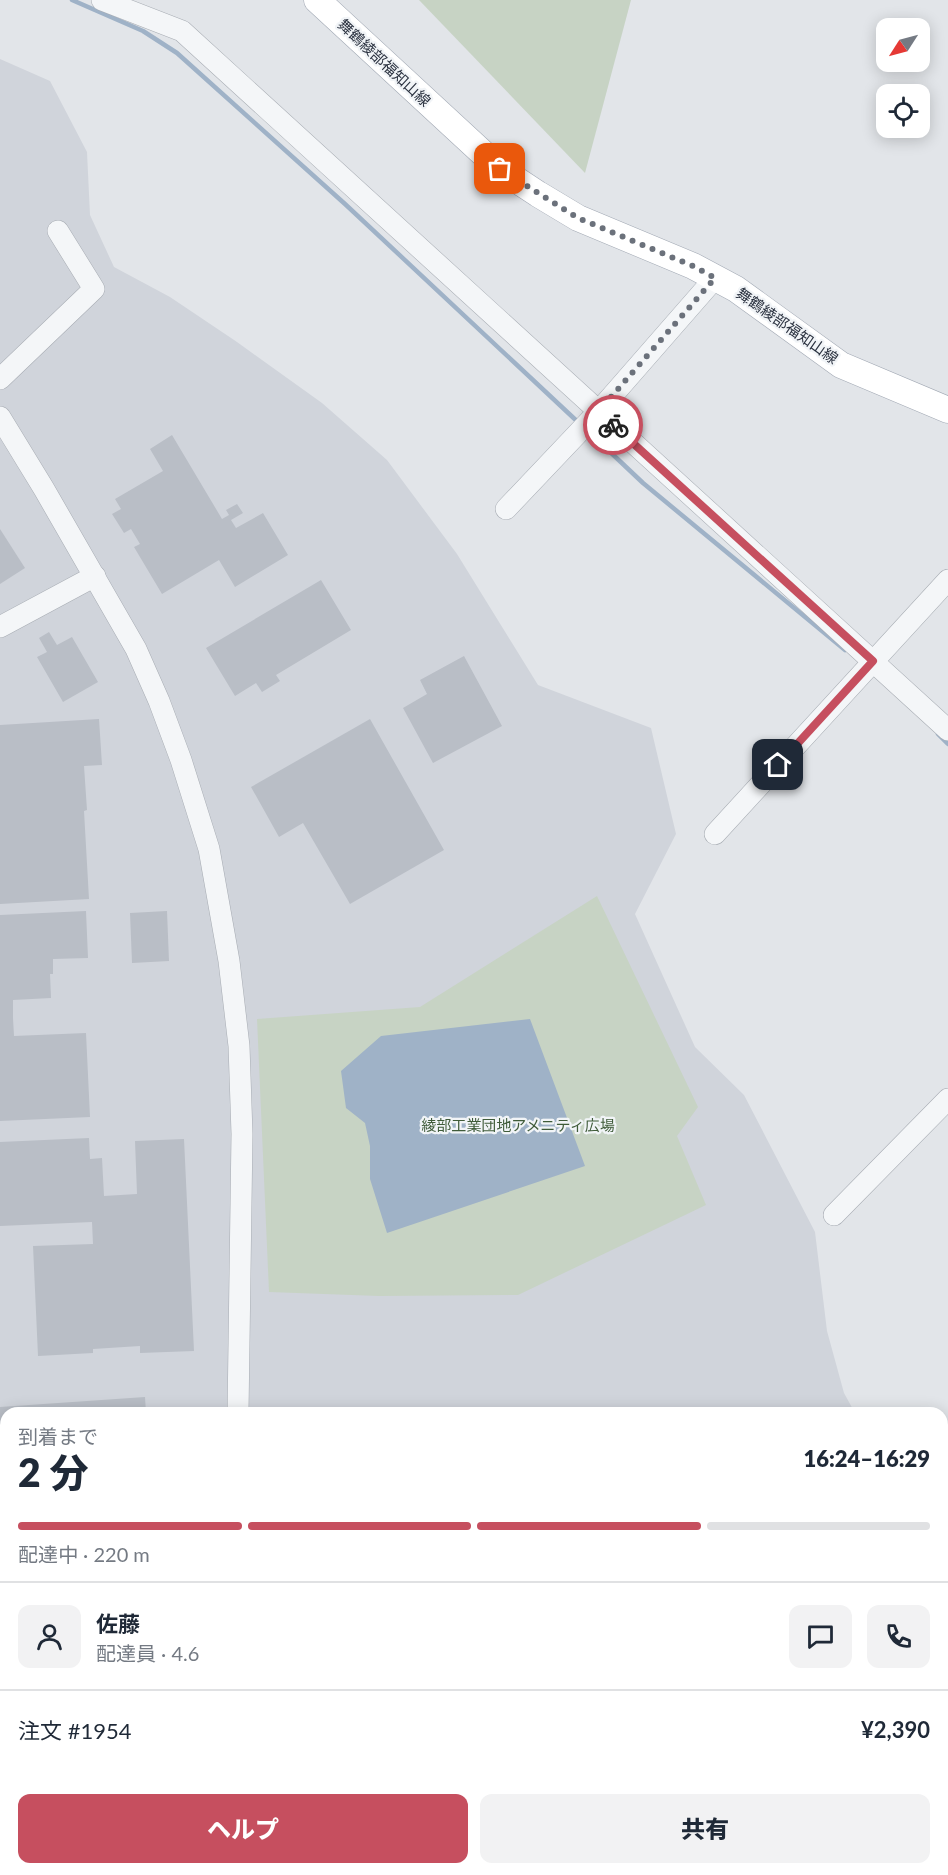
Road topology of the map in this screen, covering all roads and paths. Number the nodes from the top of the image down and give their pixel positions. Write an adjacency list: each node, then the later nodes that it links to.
1 (102, 0): 7 (street)
2 (317, 0): 4 (main road, 舞鶴綾部福知山線)
3 (58, 231): 5 (street)
4 (715, 278): 6 (main road, 舞鶴綾部福知山線); 7 (street)
5 (0, 379)
6 (948, 410)
7 (598, 412): 9 (street); 13 (street)
8 (0, 417): 10 (street)
9 (506, 509)
10 (95, 576): 12 (street); 18 (street)
11 (948, 579): 13 (street)
12 (0, 627)
13 (873, 661): 14 (street); 15 (street)
14 (948, 730)
15 (715, 834)
16 (948, 1099): 17 (street)
17 (834, 1215)
18 (238, 1407)

